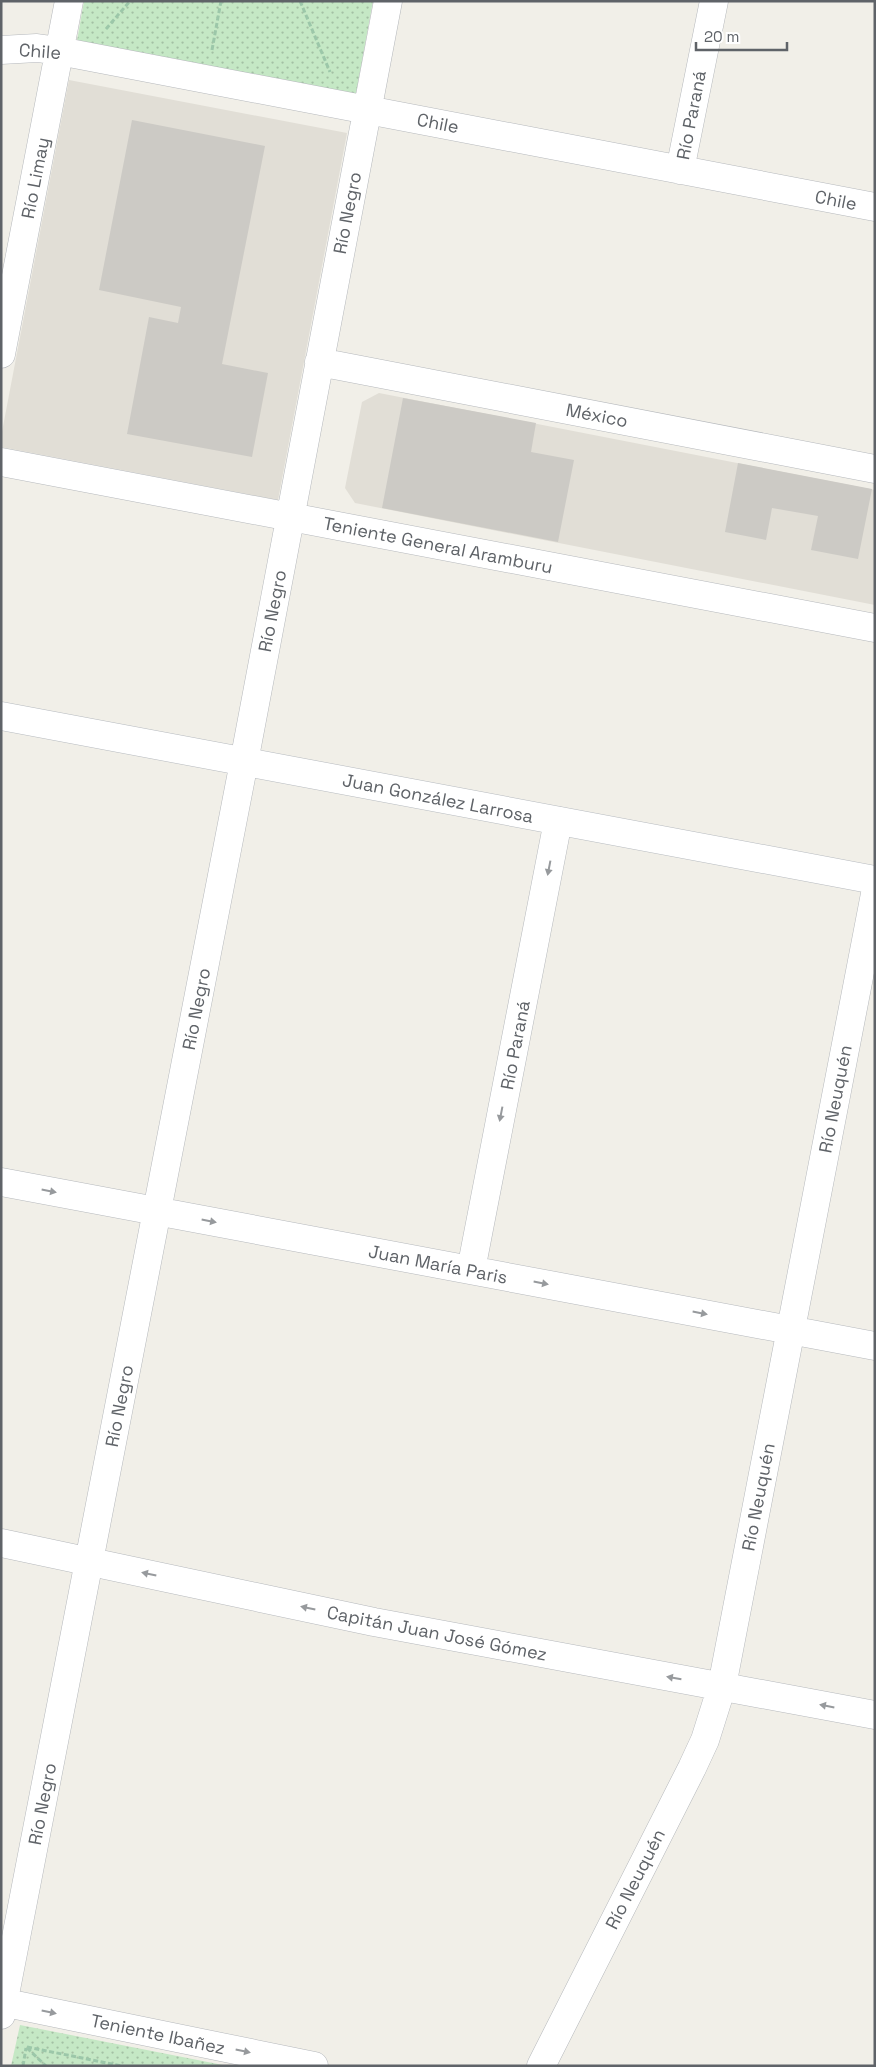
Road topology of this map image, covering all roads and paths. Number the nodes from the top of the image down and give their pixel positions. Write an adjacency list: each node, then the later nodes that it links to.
1 (69, 1): 9 (street, Río Limay)
2 (130, 1): 7 (path)
3 (221, 1): 10 (path)
4 (300, 1): 11 (path)
5 (388, 1): 12 (street, Río Negro)
6 (714, 1): 13 (street, Río Paraná)
7 (100, 36)
8 (1, 50): 9 (street, Chile)
9 (59, 50): 12 (street, Chile); 15 (street, Río Limay)
10 (210, 56)
11 (331, 74)
12 (367, 110): 13 (street, Chile); 16 (street, Río Negro)
13 (680, 170): 14 (street, Chile)
14 (875, 207)
15 (1, 354)
16 (319, 362): 18 (street, México); 19 (street, Río Negro)
17 (1, 462): 19 (street, Teniente General Aramburu)
18 (875, 469)
19 (290, 517): 20 (street, Teniente General Aramburu); 22 (street, Río Negro)
20 (875, 628)
21 (1, 716): 22 (street, Juan González Larrosa)
22 (244, 762): 23 (street, Juan González Larrosa); 27 (street, Río Negro)
23 (558, 821): 24 (street, Juan González Larrosa); 28 (street, Río Paraná, one-way to 28)
24 (875, 880)
25 (875, 894): 29 (street, Río Neuquén)
26 (1, 1182): 27 (street, Juan María Paris, one-way to 27)
27 (157, 1211): 28 (street, Juan María Paris, one-way to 28); 32 (street, Río Negro)
28 (471, 1270): 29 (street, Juan María Paris, one-way to 29)
29 (790, 1330): 30 (street, Juan María Paris); 33 (street, Río Neuquén)
30 (875, 1346)
31 (1, 1543): 32 (street, Capitán Juan José Gómez)
32 (90, 1562): 33 (street, Capitán Juan José Gómez, one-way to 32); 35 (street, Río Negro)
33 (722, 1686): 34 (street, Capitán Juan José Gómez, one-way to 33); 41 (street, Río Neuquén)
34 (875, 1715)
35 (2, 2007): 40 (street, Teniente Ibañez, one-way to 40)
36 (27, 2047): 37 (path); 38 (path); 39 (path)
37 (23, 2066)
38 (46, 2066)
39 (122, 2066)
40 (314, 2066)
41 (541, 2066)

